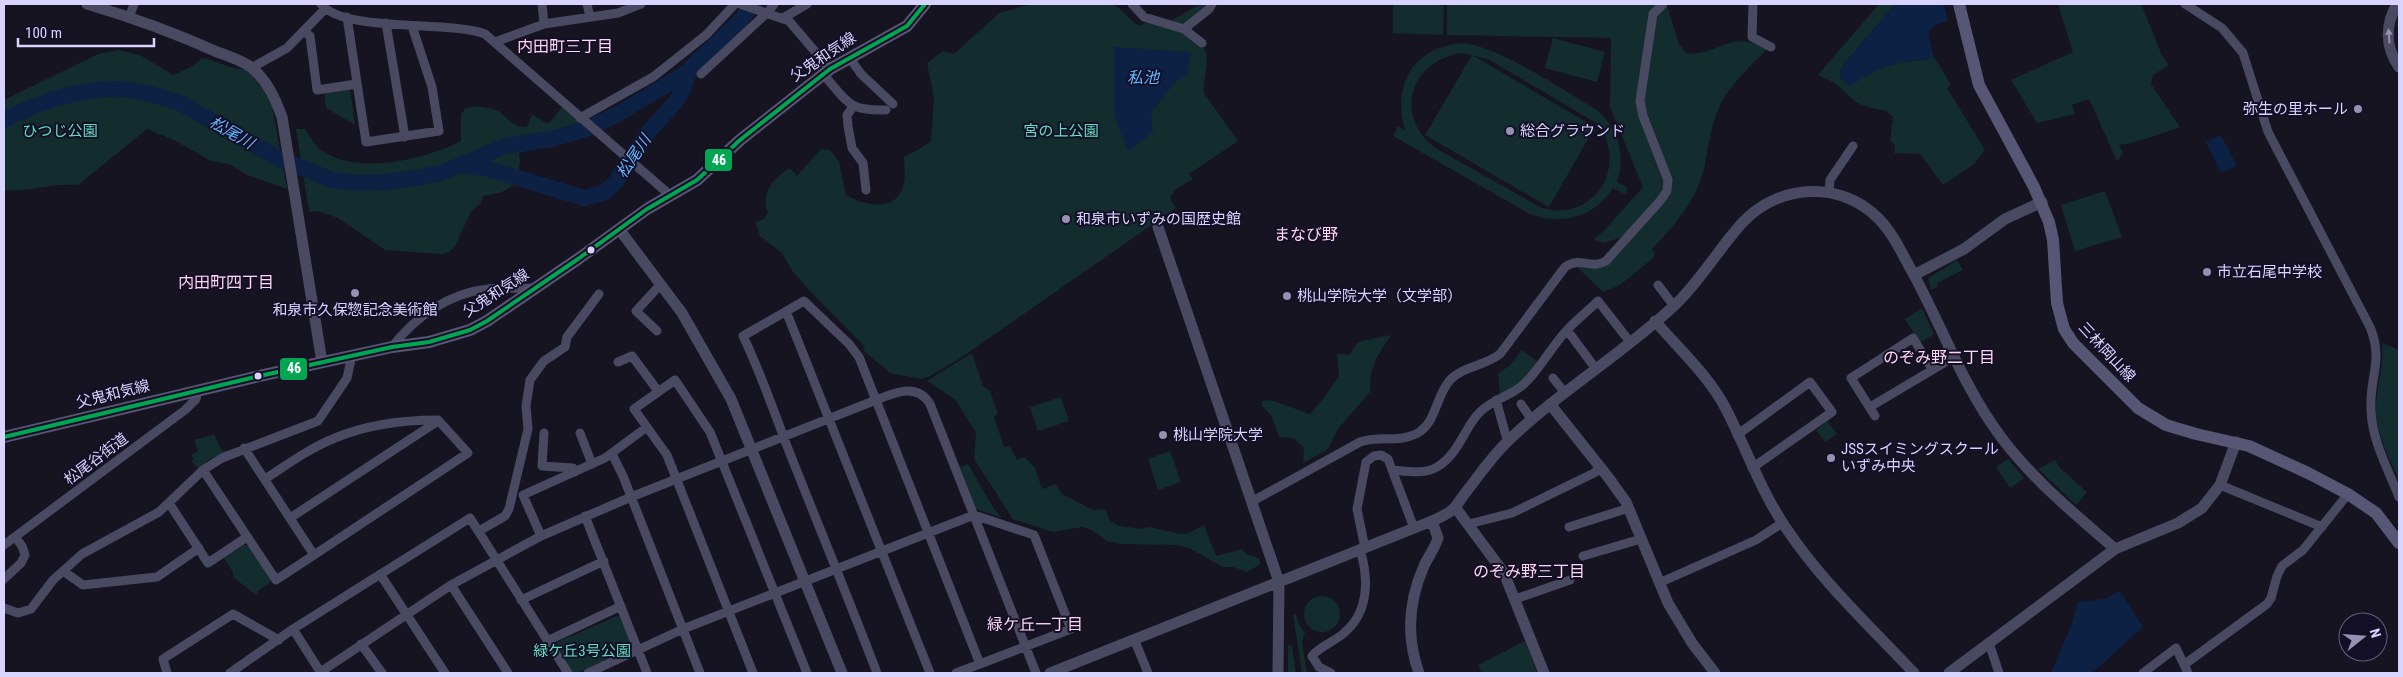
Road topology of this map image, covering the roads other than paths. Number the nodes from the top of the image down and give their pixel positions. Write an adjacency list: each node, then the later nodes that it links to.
1 (89, 4): 21 (street)
2 (134, 4): 21 (street)
3 (542, 4): 25 (street)
4 (587, 4): 22 (street)
5 (641, 4): 22 (street)
6 (735, 4): 41 (street)
7 (741, 4): 19 (street)
8 (774, 4): 19 (street)
9 (807, 4): 23 (street)
10 (925, 4): 32 (main road, 父鬼和気線)
11 (1132, 4): 27 (street)
12 (1212, 4): 27 (street)
13 (1663, 4): 105 (street)
14 (1753, 4): 31 (street)
15 (1958, 4): 47 (main road, 三林岡山線)
16 (2185, 4): 104 (street)
17 (2397, 4): 33 (street, one-way to 17)
18 (323, 6): 20 (street); 28 (street)
19 (766, 11): 23 (street); 36 (street)
20 (347, 17): 24 (street); 37 (street)
21 (129, 18): 34 (street)
22 (590, 18): 25 (street)
23 (783, 18): 35 (street)
24 (386, 23): 26 (street); 42 (street)
25 (544, 24): 29 (street)
26 (412, 26): 29 (street); 42 (street)
27 (1184, 29): 30 (street)
28 (304, 31): 34 (street); 37 (street)
29 (495, 42): 41 (street)
30 (1202, 43)
31 (1771, 47)
32 (849, 57): 35 (main road, 父鬼和気線); 38 (street)
33 (2399, 67)
34 (251, 68): 64 (street)
35 (826, 72): 39 (street); 46 (main road, 父鬼和気線)
36 (701, 74)
37 (356, 84): 42 (street)
38 (893, 104)
39 (853, 107): 40 (street); 44 (street)
40 (886, 110)
41 (582, 119): 46 (street)
42 (405, 136)
43 (1853, 146): 45 (street)
44 (866, 190)
45 (1829, 192): 50 (street); 55 (street)
46 (671, 196): 49 (main road, 父鬼和気線)
47 (2042, 202): 50 (street); 88 (main road, 三林岡山線)
48 (1158, 227): 105 (street)
49 (619, 230): 51 (street); 53 (main road, 父鬼和気線)
50 (1914, 275): 63 (street)
51 (661, 284): 59 (street); 90 (street)
52 (1658, 285): 55 (street)
53 (535, 288): 61 (main road, 父鬼和気線); 61 (street)
54 (599, 294): 118 (street)
55 (1674, 306): 57 (street)
56 (786, 311): 72 (street); 78 (street); 86 (street)
57 (1655, 321): 60 (street); 84 (street)
58 (1567, 330): 60 (street); 66 (street); 73 (street)
59 (657, 331)
60 (1630, 342): 66 (street)
61 (392, 347): 62 (main road, 父鬼和気線)
62 (352, 356): 64 (main road, 父鬼和気線); 89 (street)
63 (1954, 357): 67 (street); 128 (street)
64 (322, 362): 69 (main road, 父鬼和気線)
65 (618, 362): 70 (street)
66 (1596, 369): 71 (street)
67 (1932, 369): 76 (street); 76 (street)
68 (1553, 378): 71 (street)
69 (198, 390): 85 (main road, 父鬼和気線); 121 (street, 松尾谷街道)
70 (658, 391): 81 (street); 92 (street)
71 (1565, 393): 75 (street)
72 (876, 400): 78 (street); 109 (street); 119 (street)
73 (1496, 400): 87 (street); 97 (street)
74 (1521, 404): 80 (street)
75 (1550, 404): 80 (street); 94 (street)
76 (1870, 407): 77 (street)
77 (1875, 416)
78 (829, 419): 86 (street); 129 (street)
79 (438, 420): 99 (street); 111 (street); 130 (street)
80 (1532, 420): 87 (street)
81 (647, 427): 91 (street); 100 (street)
82 (544, 433): 98 (street)
83 (580, 433): 93 (street)
84 (1737, 434): 95 (street); 95 (street)
85 (4, 437)
86 (784, 437): 90 (street); 134 (street)
87 (1509, 440): 107 (street)
88 (2236, 442): 101 (street); 102 (main road, 三林岡山線)
89 (244, 448): 96 (street); 99 (street)
90 (753, 449): 92 (street); 139 (street)
91 (612, 454): 93 (street); 103 (street)
92 (723, 461): 100 (street); 143 (street)
93 (592, 464): 98 (street)
94 (1601, 468): 108 (street); 114 (street)
95 (1752, 468): 113 (street)
96 (203, 470): 106 (street); 122 (street)
97 (1392, 470): 117 (street); 127 (street)
98 (575, 472): 120 (street)
99 (265, 478): 111 (street)
100 (677, 479): 103 (street); 148 (street)
101 (2220, 485): 116 (street); 128 (street)
102 (2348, 494): 116 (street); 124 (main road, 三林岡山線)
103 (631, 497): 110 (street); 151 (street)
104 (2399, 497)
105 (1252, 502): 140 (street)
106 (169, 503): 126 (street); 135 (street)
107 (1455, 507): 112 (street); 114 (street)
108 (1628, 508): 115 (street); 123 (street)
109 (974, 515): 119 (street); 157 (street); 157 (street)
110 (586, 516): 120 (street); 133 (street)
111 (290, 518): 130 (street)
112 (1432, 521): 117 (street); 182 (street)
113 (1782, 523): 141 (street); 185 (street)
114 (1469, 524): 144 (street)
115 (1569, 527)
116 (2322, 527): 160 (street)
117 (1414, 528): 127 (street)
118 (479, 531): 132 (street); 136 (street)
119 (928, 533): 129 (street); 159 (street)
120 (541, 536): 132 (street)
121 (15, 537): 125 (street, 松尾谷街道); 137 (street)
122 (247, 537): 126 (street); 130 (street)
123 (1641, 540): 131 (street); 141 (street)
124 (2399, 543)
125 (4, 545)
126 (199, 548): 135 (street)
127 (1362, 549): 140 (street); 181 (street)
128 (2115, 549): 155 (street)
129 (882, 551): 134 (street); 176 (street)
130 (314, 555)
131 (1583, 556)
132 (497, 559): 142 (street); 145 (street)
133 (604, 561): 145 (street); 146 (street)
134 (836, 569): 139 (street); 175 (street)
135 (63, 571): 147 (street)
136 (380, 574): 149 (street); 150 (street)
137 (4, 579)
138 (1570, 580): 144 (street)
139 (805, 581): 143 (street); 174 (street)
140 (1279, 582): 152 (street); 180 (street)
141 (1659, 584): 184 (street)
142 (451, 585): 149 (street); 167 (street)
143 (775, 593): 148 (street); 173 (street)
144 (1515, 599): 183 (street)
145 (521, 600): 154 (street)
146 (621, 606): 154 (street); 158 (street)
147 (4, 608)
148 (730, 611): 151 (street); 172 (street)
149 (405, 614): 156 (street); 166 (street)
150 (293, 629): 153 (street); 164 (street)
151 (683, 630): 158 (street); 171 (street)
152 (1134, 639): 161 (street); 179 (street)
153 (279, 640): 162 (street); 163 (street)
154 (547, 641): 168 (street)
155 (1989, 643): 186 (street); 187 (street)
156 (361, 644): 164 (street); 165 (street)
157 (1026, 647): 159 (street); 178 (street)
158 (638, 649): 169 (street); 170 (street)
159 (980, 664): 177 (street)
160 (2185, 664): 188 (street); 189 (street)
161 (1144, 672)
162 (167, 673)
163 (230, 673)
164 (320, 673)
165 (382, 673)
166 (445, 673)
167 (508, 673)
168 (568, 673)
169 (588, 673)
170 (648, 673)
171 (700, 673)
172 (754, 673)
173 (808, 673)
174 (842, 673)
175 (877, 673)
176 (930, 673)
177 (956, 673)
178 (1036, 673)
179 (1050, 673)
180 (1278, 673)
181 (1331, 673)
182 (1419, 673)
183 (1544, 673)
184 (1715, 673)
185 (1914, 673)
186 (1949, 673)
187 (1999, 673)
188 (2142, 673)
189 (2188, 673)

